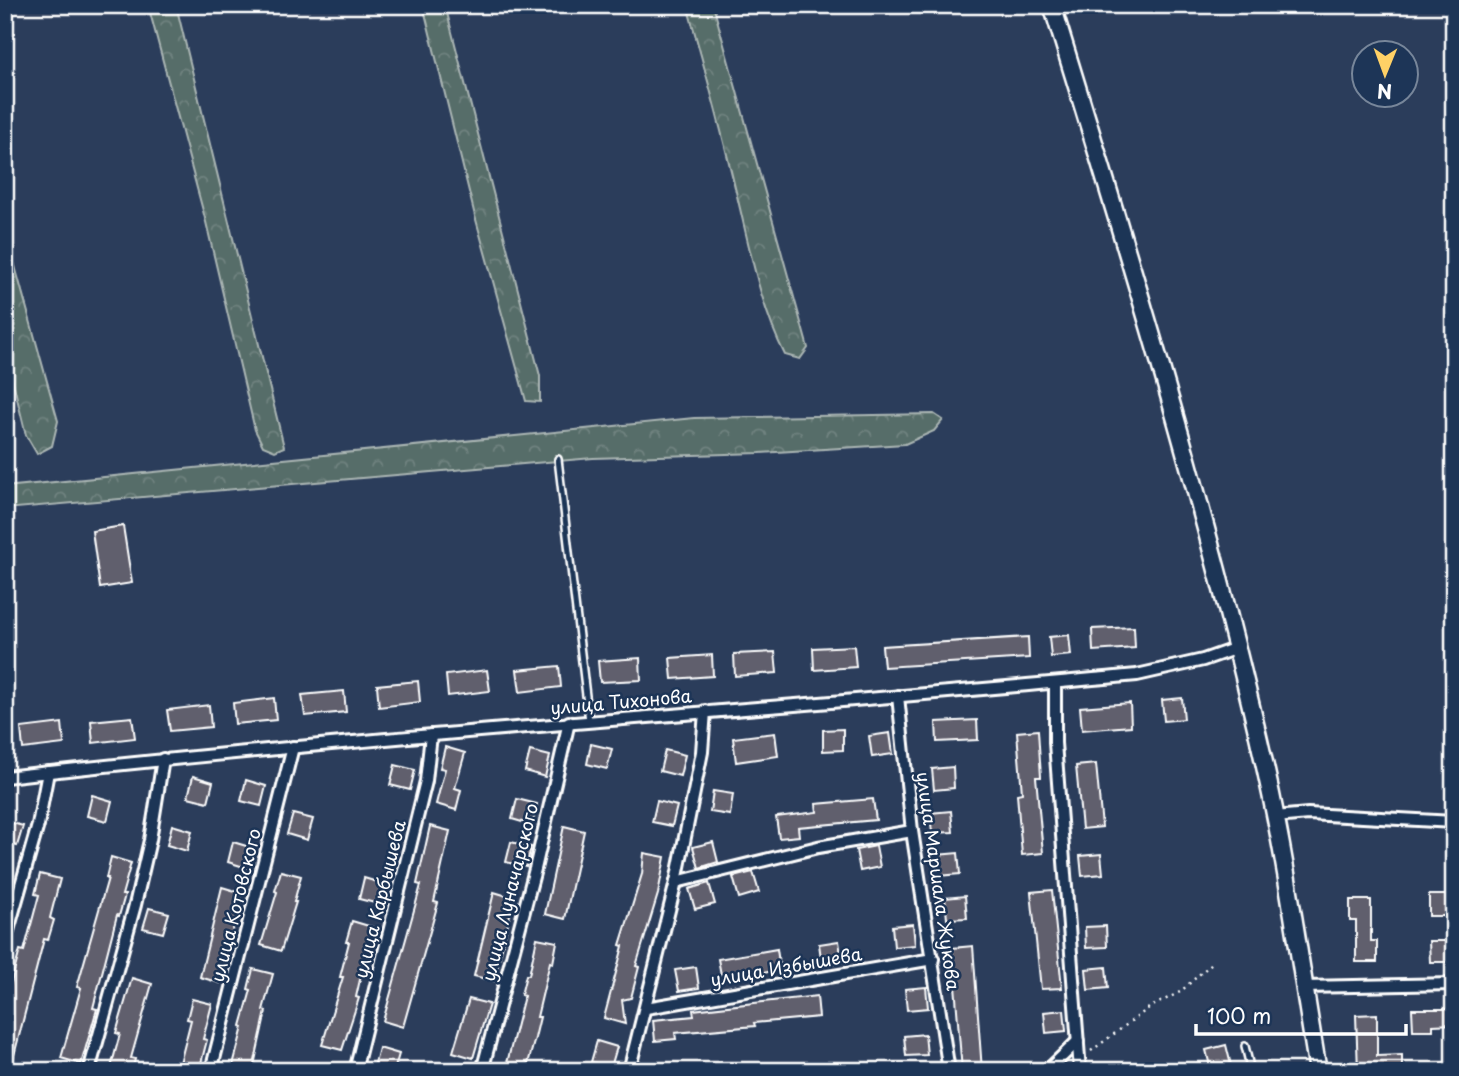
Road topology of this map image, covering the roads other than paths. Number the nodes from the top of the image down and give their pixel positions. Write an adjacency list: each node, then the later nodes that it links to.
1 (1052, 5): 3 (main road)
2 (558, 459): 7 (lane)
3 (1237, 648): 4 (street, улица Тихонова); 14 (main road)
4 (1055, 683): 5 (street, улица Тихонова); 23 (street)
5 (898, 696): 6 (street, улица Тихонова); 16 (street, улица Маршала Жукова)
6 (705, 711): 7 (street, улица Тихонова); 17 (street)
7 (589, 720): 8 (street, улица Тихонова)
8 (569, 722): 9 (street, улица Тихонова); 29 (street, улица Луначарского)
9 (431, 735): 10 (street, улица Тихонова); 28 (street, улица Карбышева)
10 (293, 747): 11 (street, улица Тихонова); 27 (street, улица Котовского)
11 (163, 759): 12 (street, улица Тихонова); 26 (street)
12 (48, 772): 13 (street, улица Тихонова); 18 (street)
13 (5, 777)
14 (1275, 817): 15 (street); 21 (main road)
15 (1454, 822)
16 (912, 831): 17 (street); 19 (street, улица Маршала Жукова)
17 (676, 882): 22 (street)
18 (5, 941)
19 (933, 959): 22 (street, улица Избышева); 31 (street, улица Маршала Жукова)
20 (1454, 984): 21 (street)
21 (1304, 987): 34 (main road)
22 (646, 1008): 30 (street)
23 (1078, 1041): 25 (street); 32 (street)
24 (1245, 1046): 33 (lane)
25 (1080, 1065)
26 (89, 1071)
27 (211, 1071)
28 (355, 1071)
29 (482, 1071)
30 (629, 1071)
31 (949, 1071)
32 (1047, 1071)
33 (1251, 1071)
34 (1318, 1071)

